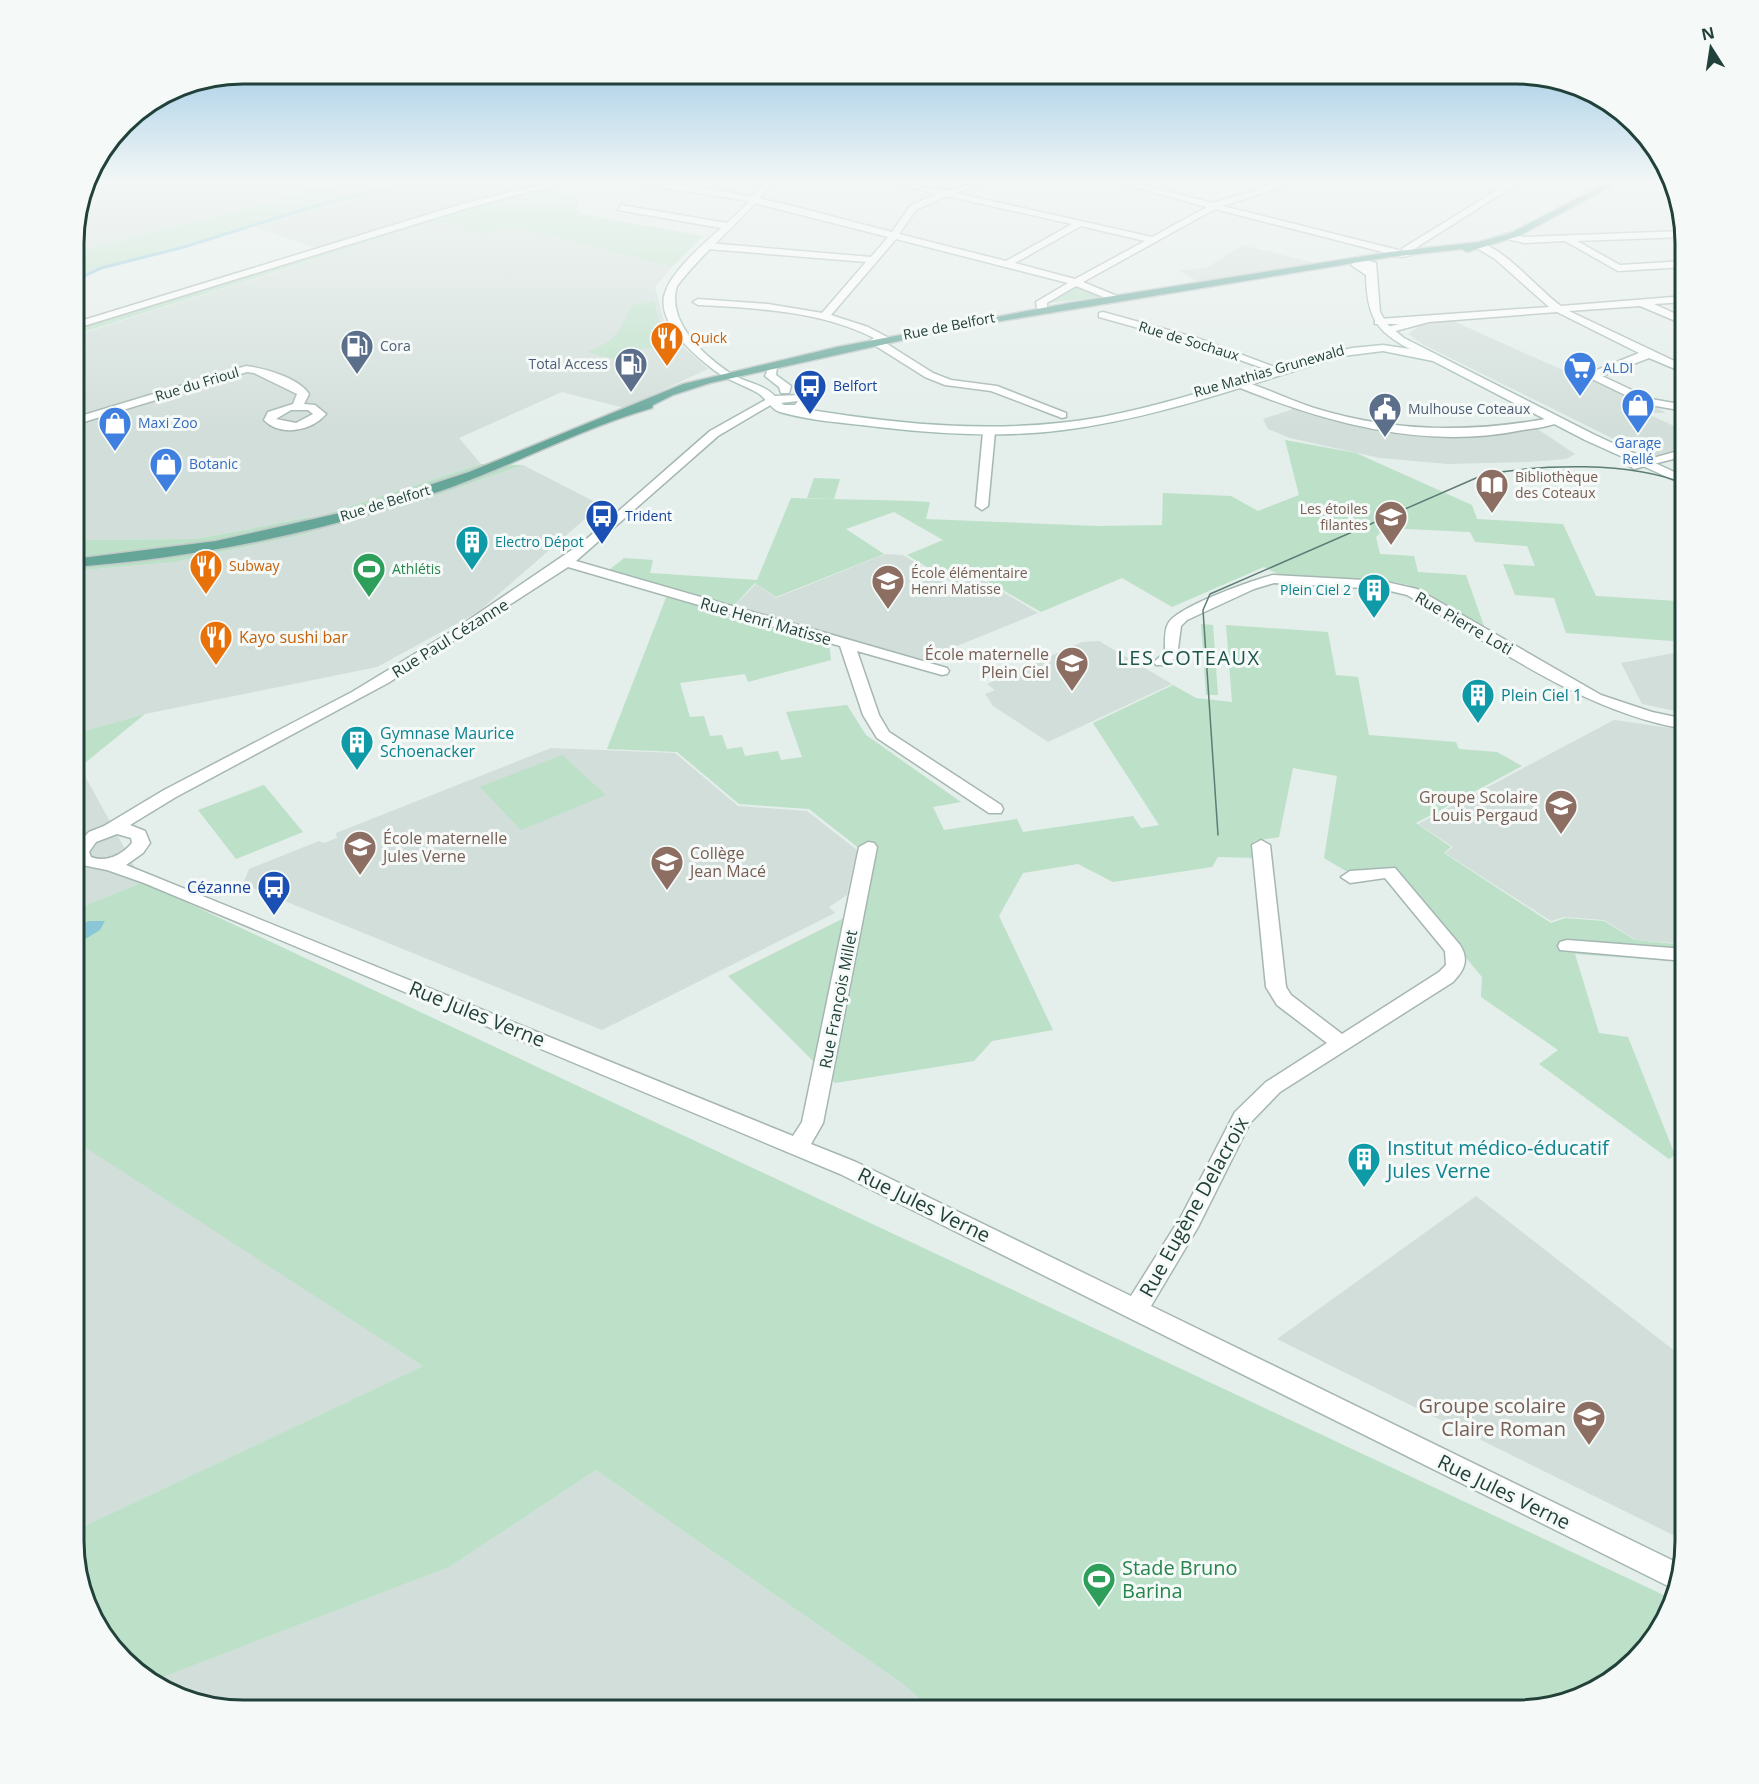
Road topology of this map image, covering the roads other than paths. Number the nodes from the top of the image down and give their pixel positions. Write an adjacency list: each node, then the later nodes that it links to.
1 (272, 265): 25 (street)
2 (689, 265): 27 (street)
3 (868, 265): 21 (street)
4 (1011, 265): 13 (street)
5 (1107, 265): 13 (street)
6 (1339, 265): 14 (main road, Rue de Belfort)
7 (1362, 265): 12 (street)
8 (1384, 265): 12 (main road)
9 (1509, 265): 19 (street)
10 (1613, 265): 11 (street)
11 (1665, 265)
12 (1371, 269): 24 (street)
13 (1075, 283): 14 (street); 18 (street)
14 (1114, 298): 18 (main road, Rue de Belfort)
15 (1675, 300): 17 (street)
16 (698, 302): 21 (street)
17 (1640, 302): 19 (street); 22 (street)
18 (1042, 308): 28 (main road, Rue de Belfort)
19 (1559, 309): 23 (street); 30 (street)
20 (1103, 315): 37 (street, Rue de Sochaux)
21 (825, 316): 28 (street)
22 (1675, 317)
23 (1429, 319): 24 (street); 26 (street)
24 (1379, 322): 26 (street)
25 (84, 323)
26 (1394, 335): 29 (street, Rue Mathias Grunewald); 32 (street); 37 (street, Rue Mathias Grunewald)
27 (685, 337): 31 (street); 39 (street)
28 (879, 340): 36 (main road, Rue de Belfort); 38 (main road, Rue de Belfort); 49 (street)
29 (1354, 351): 32 (street, Rue Mathias Grunewald); 40 (street, Rue Mathias Grunewald)
30 (1650, 354): 34 (street); 45 (street)
31 (703, 355): 38 (street); 39 (street)
32 (1433, 358): 50 (street)
33 (1675, 360): 34 (street)
34 (1667, 361): 35 (street)
35 (1675, 365)
36 (773, 369): 38 (main road, Rue de Belfort); 41 (street)
37 (1275, 369): 40 (street, Rue Mathias Grunewald)
38 (745, 376): 39 (street); 41 (street, Rue Mathias Grunewald); 42 (street); 46 (main road, Rue de Belfort)
39 (722, 378): 46 (main road, Rue de Belfort)
40 (1236, 383): 49 (street, Rue Mathias Grunewald); 50 (street)
41 (784, 391): 43 (street, Rue Mathias Grunewald)
42 (773, 400): 43 (street, Rue Paul Cézanne); 47 (street); 51 (street, Rue Paul Cézanne)
43 (804, 400): 47 (street); 52 (street, Rue Mathias Grunewald)
44 (297, 406): 48 (street, Rue du Frioul)
45 (1675, 407)
46 (638, 409): 61 (main road, Rue de Belfort)
47 (788, 410): 51 (street, Rue Paul Cézanne); 52 (street, Rue Mathias Grunewald)
48 (84, 419)
49 (1062, 420): 52 (street, Rue Mathias Grunewald)
50 (1556, 420): 53 (street)
51 (726, 426): 63 (street, Rue Paul Cézanne)
52 (989, 429): 59 (street)
53 (1594, 439): 55 (street); 56 (street)
54 (1675, 456): 55 (street)
55 (1650, 463): 56 (street); 57 (street)
56 (1634, 465): 58 (street)
57 (1675, 476)
58 (1675, 486)
59 (982, 506)
60 (84, 556): 61 (main road, Rue de Belfort)
61 (121, 558): 62 (main road, Rue de Belfort)
62 (84, 562)
63 (566, 562): 64 (street, Rue Henri Matisse); 68 (street, Rue Paul Cézanne)
64 (847, 644): 66 (street); 69 (street, Rue Henri Matisse)
65 (1161, 662): 67 (street, Rue Pierre Loti)
66 (942, 671)
67 (1675, 722)
68 (146, 809): 70 (street, Rue Paul Cézanne); 71 (street)
69 (995, 809)
70 (110, 830): 71 (street); 74 (street, Rue Paul Cézanne)
71 (137, 844): 74 (street); 76 (street)
72 (1261, 845): 79 (street)
73 (868, 847): 80 (street, Rue François Millet)
74 (88, 859): 76 (street, Rue Jules Verne)
75 (1350, 878): 79 (street, Rue Eugène Delacroix)
76 (150, 879): 80 (street, Rue Jules Verne)
77 (1567, 946): 78 (street)
78 (1675, 954)
79 (1342, 1044): 81 (street, Rue Eugène Delacroix)
80 (798, 1147): 81 (street, Rue Jules Verne)
81 (1135, 1311): 82 (street, Rue Jules Verne)
82 (1671, 1575)

